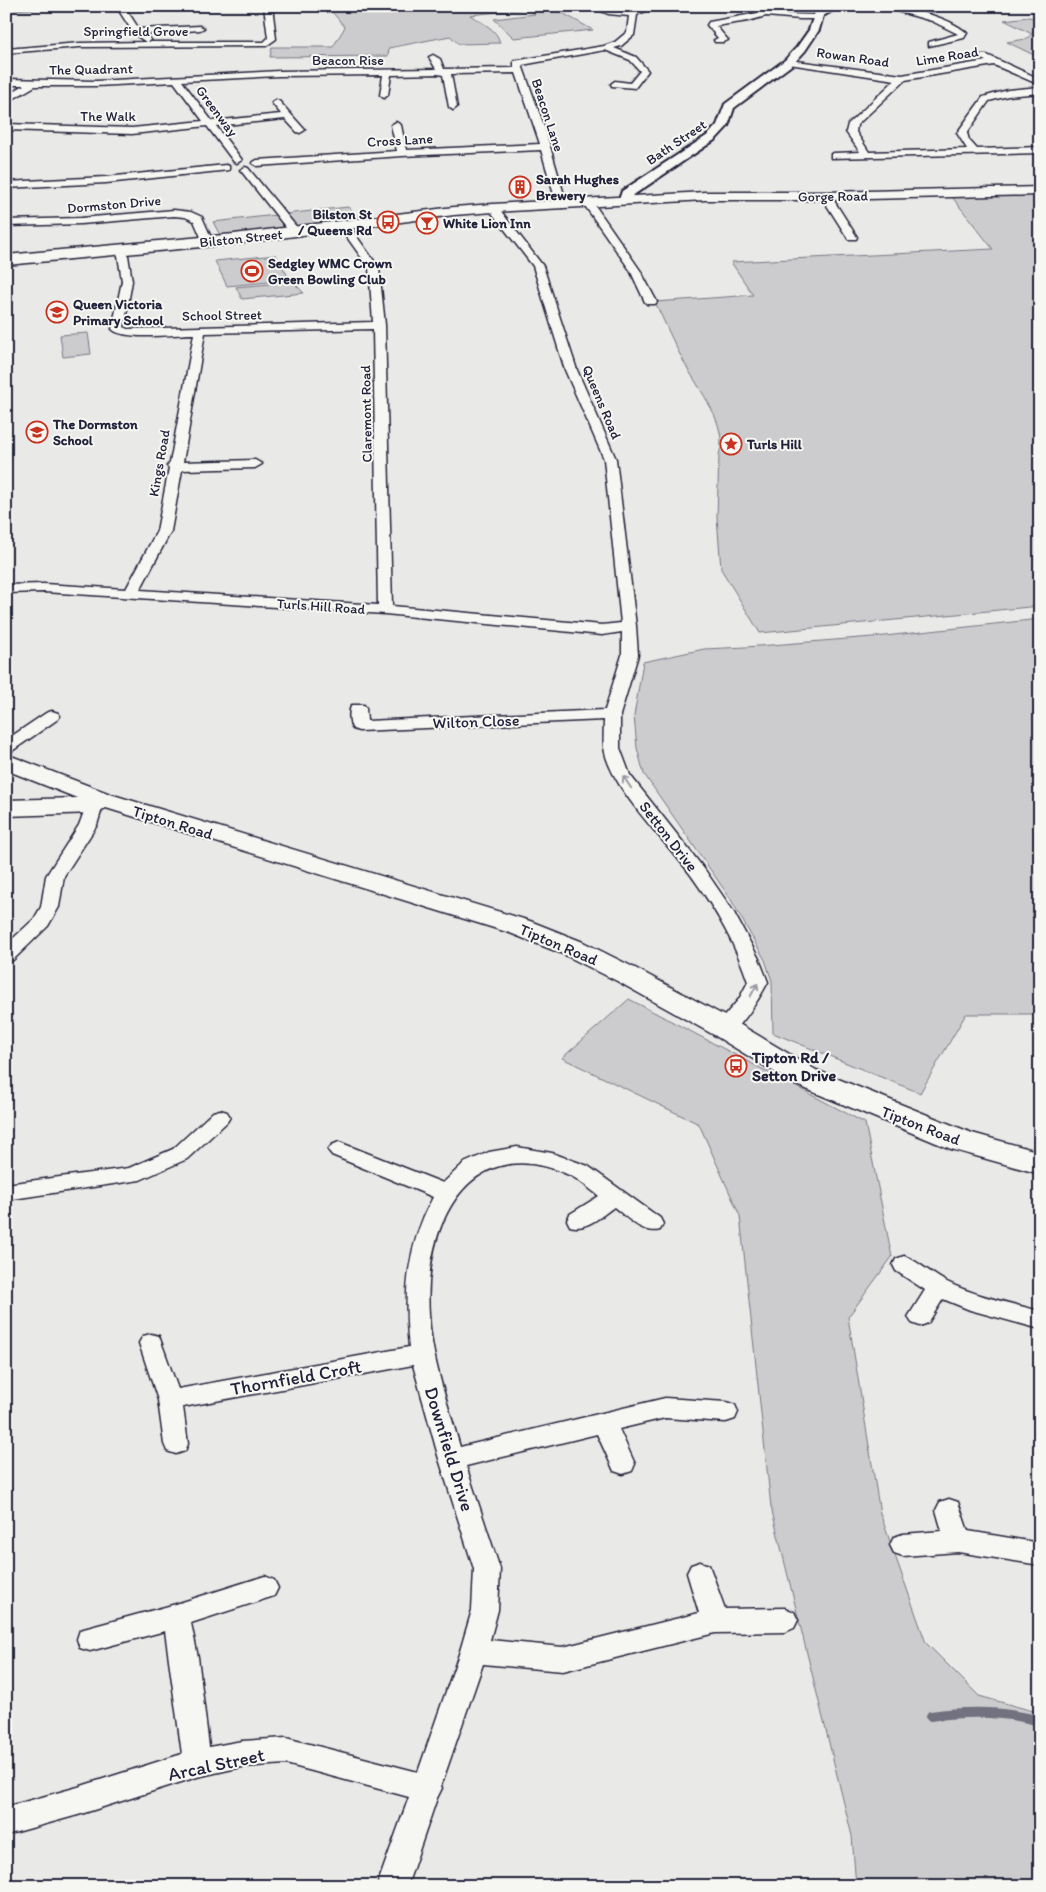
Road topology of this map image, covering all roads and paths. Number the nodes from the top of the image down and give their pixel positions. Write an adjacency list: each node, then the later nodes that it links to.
1 (34, 6): 9 (street)
2 (120, 6): 14 (street)
3 (268, 6): 19 (street, Springfield Grove)
4 (594, 6): 10 (street)
5 (653, 6): 10 (street)
6 (747, 6): 11 (street)
7 (836, 6): 12 (street)
8 (882, 6): 16 (street)
9 (6, 7)
10 (633, 14): 20 (street, Beacon Rise)
11 (764, 14): 12 (street); 17 (street)
12 (816, 16): 24 (street, Bath Street)
13 (200, 28): 14 (street)
14 (138, 32): 19 (street)
15 (972, 32): 16 (street)
16 (963, 33): 18 (street)
17 (718, 40)
18 (933, 42)
19 (146, 44): 21 (street, Springfield Grove)
20 (606, 48): 26 (street, Beacon Rise); 34 (street)
21 (6, 51)
22 (981, 56): 25 (street, Lime Road)
23 (433, 57): 28 (street)
24 (789, 62): 29 (street, Rowan Road); 58 (street, Bath Street)
25 (996, 62): 29 (street, Lime Road); 32 (street, Lime Road)
26 (518, 66): 28 (street, Beacon Rise); 45 (street, Beacon Lane)
27 (387, 73): 28 (street, Beacon Rise); 30 (street, Beacon Rise); 36 (street)
28 (444, 73): 39 (street)
29 (902, 78): 49 (street, Rowan Road)
30 (176, 79): 33 (street, The Quadrant); 41 (street, Greenway)
31 (6, 82): 33 (street, The Quadrant)
32 (1040, 82)
33 (32, 84): 37 (street)
34 (615, 84)
35 (1040, 90): 47 (street)
36 (384, 95)
37 (6, 100)
38 (276, 103): 40 (street)
39 (453, 107)
40 (288, 116): 41 (street, The Walk); 44 (street)
41 (209, 123): 43 (street, The Walk); 51 (street, Greenway)
42 (396, 125): 48 (street)
43 (6, 127)
44 (300, 130)
45 (545, 147): 48 (street, Cross Lane); 60 (street, Beacon Lane)
46 (1040, 150): 47 (street)
47 (974, 152): 49 (street)
48 (402, 153): 52 (street, Cross Lane)
49 (866, 155): 50 (street)
50 (834, 156)
51 (236, 160): 52 (street, Greenway); 53 (street, Greenway)
52 (257, 163): 54 (street)
53 (226, 168): 54 (street); 55 (street)
54 (245, 170): 64 (street)
55 (6, 185)
56 (1040, 190): 57 (main road, Gorge Road)
57 (826, 196): 58 (main road, Gorge Road); 65 (street)
58 (625, 200): 59 (main road, Bilston Street)
59 (588, 203): 60 (main road, Bilston Street); 69 (street)
60 (562, 205): 61 (main road, Bilston Street)
61 (493, 208): 63 (main road, Bilston Street); 77 (street, Queens Road)
62 (6, 223): 66 (street, Dormston Drive)
63 (344, 226): 64 (main road, Bilston Street); 70 (street, Claremont Road)
64 (295, 232): 66 (main road, Bilston Street)
65 (852, 237)
66 (208, 242): 67 (main road, Bilston Street)
67 (122, 249): 68 (main road, Bilston Street); 71 (street, School Street)
68 (6, 260)
69 (651, 302)
70 (379, 326): 71 (street, School Street); 76 (street, Claremont Road)
71 (200, 330): 73 (street, Kings Road)
72 (255, 464): 73 (street)
73 (174, 466): 75 (street, Kings Road)
74 (9, 589): 75 (street, Turls Hill Road)
75 (130, 595): 76 (street, Turls Hill Road)
76 (385, 610): 77 (street, Turls Hill Road)
77 (629, 626): 79 (street, Setton Drive)
78 (358, 708): 79 (street, Wilton Close)
79 (612, 715): 86 (street, Setton Drive, one-way to 79)
80 (52, 716): 81 (street)
81 (6, 748)
82 (6, 760): 83 (main road, Tipton Road)
83 (98, 802): 84 (main road); 85 (street); 86 (main road, Tipton Road)
84 (6, 808)
85 (6, 956)
86 (724, 1028): 89 (main road, Tipton Road)
87 (220, 1117): 90 (street)
88 (339, 1150): 91 (street)
89 (1040, 1163)
90 (6, 1192)
91 (446, 1193): 92 (street, Downfield Drive); 100 (street, Downfield Drive)
92 (615, 1196): 93 (street); 94 (street, Downfield Drive)
93 (578, 1220)
94 (652, 1224)
95 (904, 1265): 96 (street)
96 (938, 1288): 97 (street); 98 (street)
97 (920, 1317)
98 (1040, 1320)
99 (151, 1343): 101 (street)
100 (422, 1354): 101 (street, Thornfield Croft); 105 (street, Downfield Drive)
101 (170, 1400): 104 (street)
102 (726, 1412): 103 (street)
103 (604, 1422): 105 (street); 106 (street)
104 (176, 1444)
105 (451, 1459): 117 (street, Downfield Drive)
106 (623, 1464)
107 (949, 1510): 108 (street)
108 (958, 1541): 109 (street); 110 (street)
109 (903, 1544)
110 (1040, 1554)
111 (700, 1573): 115 (street)
112 (265, 1588): 113 (street)
113 (176, 1616): 116 (street); 118 (street)
114 (785, 1620): 115 (street)
115 (715, 1621): 117 (street)
116 (90, 1639)
117 (474, 1651): 119 (street, Downfield Drive)
118 (197, 1763): 119 (street, Arcal Street); 120 (street, Arcal Street)
119 (428, 1788): 121 (street, Downfield Drive)
120 (6, 1821)
121 (392, 1886)

